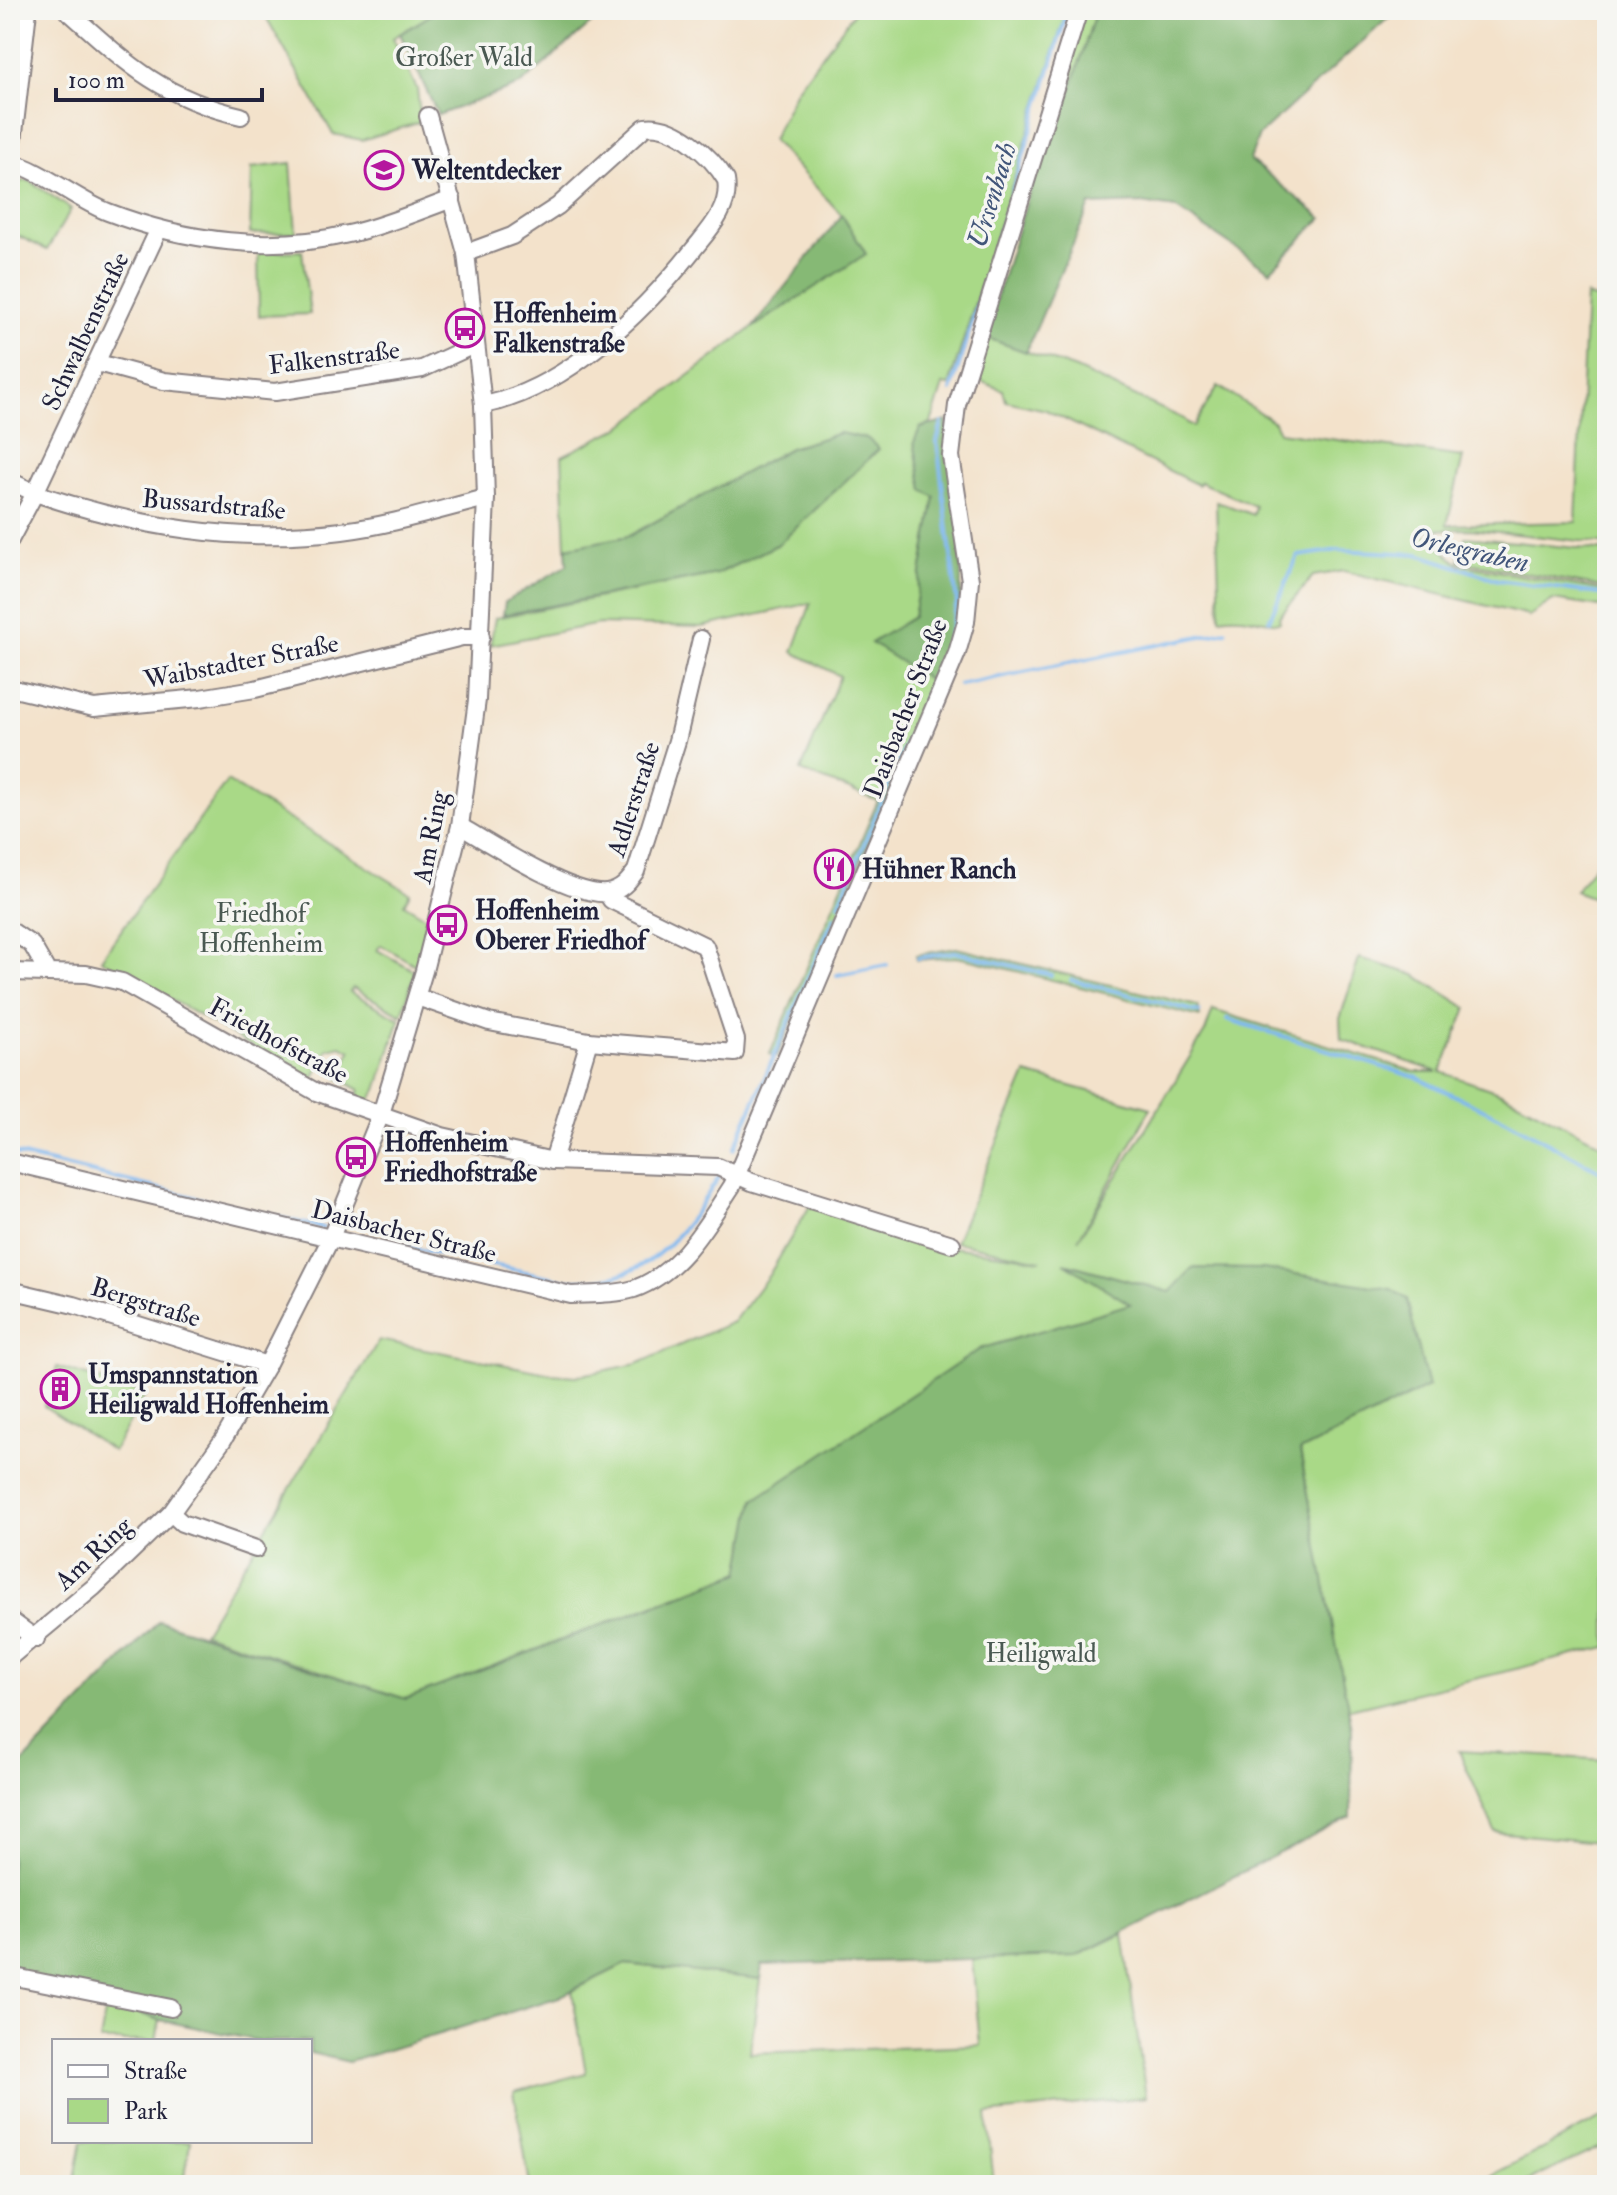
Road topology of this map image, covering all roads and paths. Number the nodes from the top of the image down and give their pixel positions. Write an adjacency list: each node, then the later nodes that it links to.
1 (28, 10): 6 (street)
2 (67, 10): 4 (street)
3 (1079, 10): 30 (street, Daisbacher Straße)
4 (241, 116)
5 (428, 116): 7 (street, Am Ring)
6 (10, 166): 8 (street)
7 (452, 199): 8 (street); 9 (street, Am Ring)
8 (158, 231): 11 (street, Schwalbenstraße)
9 (466, 253): 10 (street, Am Ring); 12 (street)
10 (476, 344): 11 (street, Falkenstraße); 12 (street, Am Ring)
11 (98, 363): 14 (street, Schwalbenstraße)
12 (483, 405): 15 (street, Am Ring)
13 (10, 481): 14 (street, Bussardstraße)
14 (35, 493): 15 (street, Bussardstraße); 16 (street)
15 (486, 498): 17 (street, Am Ring)
16 (10, 540)
17 (481, 637): 19 (street, Waibstadter Straße); 20 (street, Am Ring)
18 (701, 639): 21 (street, Adlerstraße)
19 (10, 688)
20 (460, 826): 21 (street, Adlerstraße); 25 (street, Am Ring)
21 (607, 893): 26 (street)
22 (10, 930): 23 (street)
23 (47, 971): 24 (street, Friedhofstraße); 27 (street, Friedhofstraße)
24 (10, 972)
25 (417, 997): 26 (street); 27 (street, Am Ring)
26 (589, 1041): 28 (street)
27 (381, 1114): 28 (street, Friedhofstraße); 31 (street, Am Ring)
28 (553, 1161): 30 (street, Friedhofstraße)
29 (10, 1162): 31 (street, Daisbacher Straße)
30 (737, 1173): 31 (street, Daisbacher Straße); 32 (street)
31 (330, 1240): 34 (street, Am Ring)
32 (952, 1244)
33 (10, 1290): 34 (street, Bergstraße)
34 (267, 1365): 35 (street, Am Ring)
35 (171, 1513): 36 (street, Am Ring); 38 (street, Am Ring)
36 (256, 1549)
37 (10, 1620): 38 (street)
38 (36, 1639): 39 (street, Am Ring)
39 (10, 1657)
40 (10, 1976): 41 (street)
41 (171, 2008)

